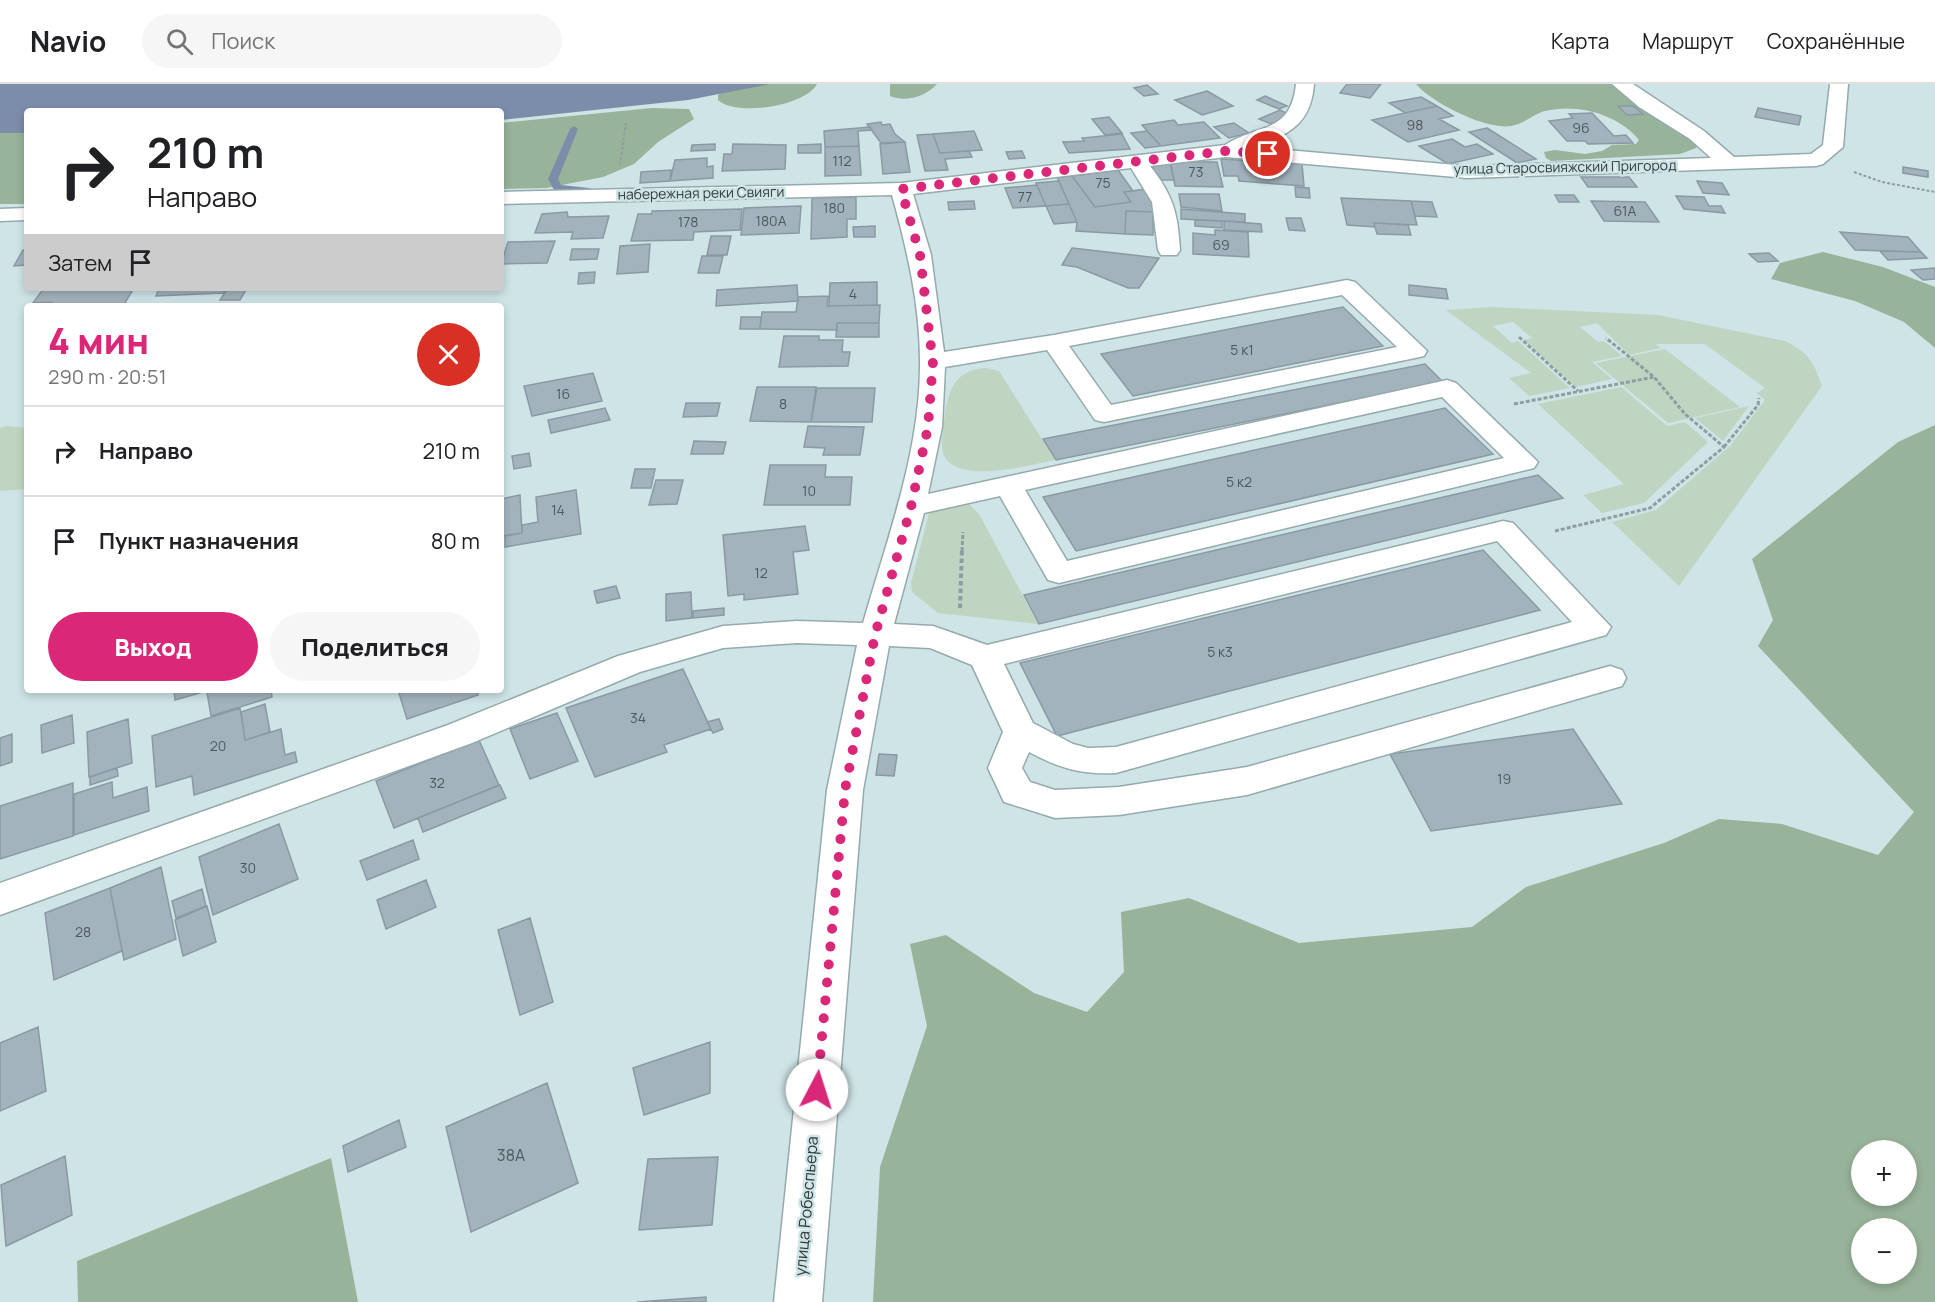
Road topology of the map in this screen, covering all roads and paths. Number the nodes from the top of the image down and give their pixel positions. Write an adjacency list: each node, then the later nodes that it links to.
1 (1305, 84): 5 (street)
2 (1621, 84): 8 (street)
3 (1839, 84): 6 (street)
4 (626, 123): 11 (path)
5 (1226, 151): 7 (street, улица Старосвияжский Пригород); 8 (street, улица Старосвияжский Пригород)
6 (1816, 160): 8 (street, улица Старосвияжский Пригород); 10 (path)
7 (1136, 161): 9 (street, улица Старосвияжский Пригород); 15 (street)
8 (1729, 163)
9 (901, 189): 11 (street, набережная реки Свияги); 19 (street, улица Робеспьера)
10 (1935, 192)
11 (616, 195): 12 (street, набережная реки Свияги)
12 (504, 198)
13 (24, 214): 14 (street)
14 (0, 215)
15 (1168, 250)
16 (1519, 337): 21 (path)
17 (1606, 338): 20 (path)
18 (1054, 342): 18 (street); 19 (street)
19 (933, 361): 26 (street, улица Робеспьера)
20 (1654, 377): 21 (path); 24 (path)
21 (1579, 391): 23 (path)
22 (1759, 398): 24 (path)
23 (1472, 412): 25 (street); 25 (street)
24 (1724, 447): 28 (path)
25 (1008, 485): 26 (street)
26 (911, 507): 30 (street, улица Робеспьера)
27 (963, 528): 29 (path)
28 (1513, 541): 31 (street); 33 (street)
29 (960, 620)
30 (875, 635): 31 (street); 34 (street); 35 (street, улица Робеспьера)
31 (986, 657): 33 (street)
32 (1610, 678): 33 (street)
33 (1020, 732)
34 (0, 899)
35 (798, 1302)

